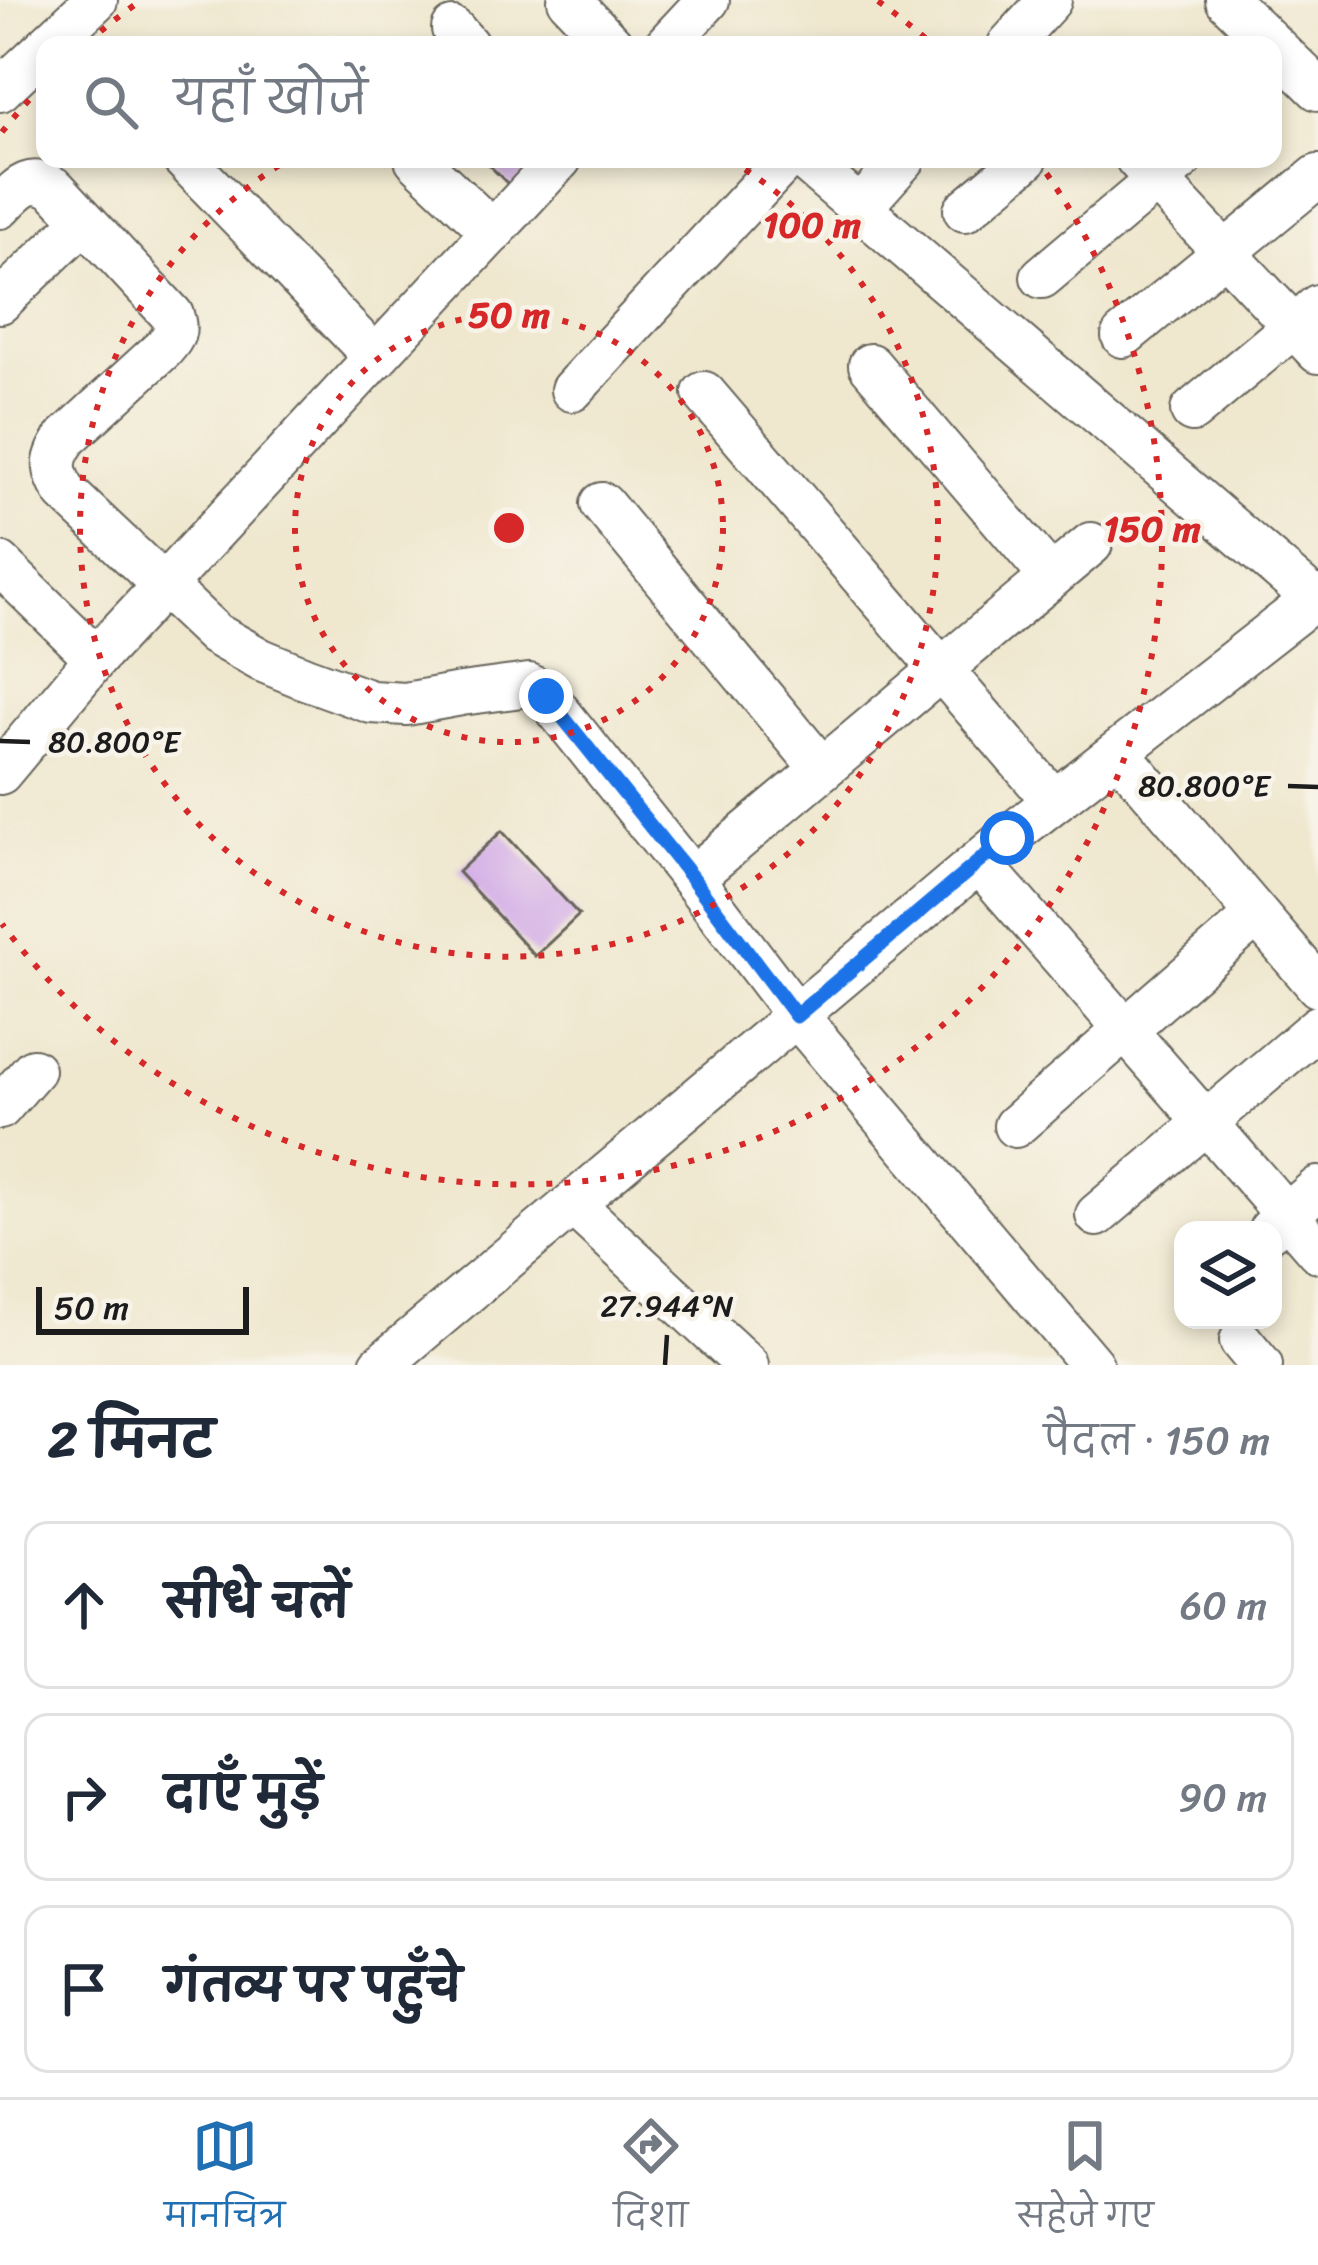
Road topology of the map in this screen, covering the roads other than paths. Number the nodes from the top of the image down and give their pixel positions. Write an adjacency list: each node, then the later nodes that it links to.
1 (96, 0): 6 (street)
2 (569, 0): 7 (street)
3 (708, 0): 8 (street)
4 (1050, 0): 9 (street)
5 (1227, 0): 10 (street)
6 (63, 36)
7 (603, 36)
8 (675, 36)
9 (1024, 36)
10 (1258, 36)
11 (36, 60): 12 (street)
12 (0, 90)
13 (193, 168): 33 (street)
14 (425, 168): 27 (street)
15 (552, 168): 27 (street)
16 (777, 168): 35 (street)
17 (813, 168): 24 (street)
18 (896, 168): 24 (street)
19 (1015, 168): 25 (street)
20 (1157, 168): 29 (street)
21 (1161, 168): 28 (street)
22 (1318, 176): 28 (street)
23 (0, 205): 26 (street)
24 (860, 208): 43 (street)
25 (965, 210)
26 (84, 220): 30 (street); 42 (street)
27 (493, 232): 33 (street)
28 (1225, 253): 31 (street); 32 (street)
29 (1042, 277)
30 (0, 302)
31 (1310, 328): 37 (street)
32 (1123, 336)
33 (376, 358): 42 (street)
34 (870, 365): 41 (street)
35 (572, 390)
36 (704, 393): 45 (street)
37 (1192, 411)
38 (602, 504): 47 (street)
39 (1090, 544): 41 (street)
40 (1, 566): 44 (street)
41 (1052, 577): 45 (street)
42 (163, 587): 44 (street); 51 (street)
43 (1316, 597): 46 (street)
44 (96, 658): 48 (street)
45 (941, 669): 47 (street); 49 (street)
46 (1118, 752): 49 (street); 52 (street)
47 (822, 769): 51 (street)
48 (0, 772)
49 (1054, 801): 50 (street)
50 (979, 862): 54 (street); 56 (street)
51 (692, 878): 54 (street)
52 (1257, 915): 53 (street); 56 (street)
53 (1318, 986)
54 (796, 1016): 61 (street); 67 (street)
55 (1318, 1027): 59 (street)
56 (1125, 1030): 59 (street); 60 (street)
57 (33, 1070): 58 (street)
58 (0, 1108)
59 (1206, 1122): 62 (street); 63 (street)
60 (1015, 1126)
61 (573, 1204): 65 (street); 66 (street)
62 (1292, 1211): 64 (street)
63 (1096, 1215)
64 (1318, 1251)
65 (381, 1365)
66 (747, 1365)
67 (1092, 1365)

